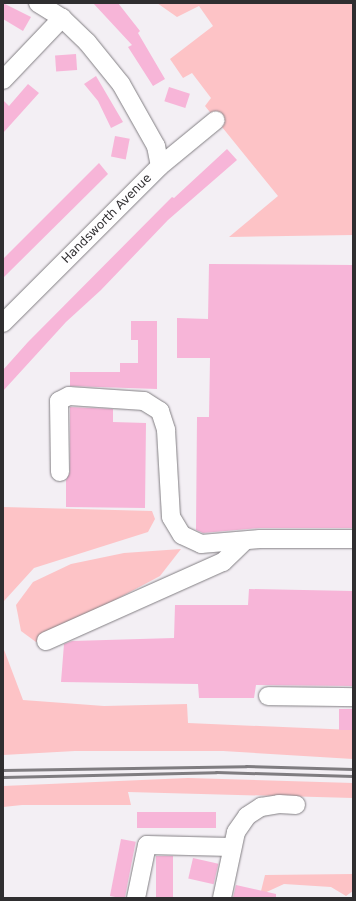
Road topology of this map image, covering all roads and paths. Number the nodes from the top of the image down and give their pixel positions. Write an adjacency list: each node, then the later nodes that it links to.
1 (38, 3): 2 (street)
2 (62, 18): 3 (street); 5 (street)
3 (3, 80)
4 (216, 120): 5 (street, Handsworth Avenue)
5 (160, 166): 6 (street, Handsworth Avenue)
6 (3, 323)
7 (60, 472): 9 (street)
8 (353, 539): 9 (street)
9 (243, 543): 10 (street)
10 (46, 641)
11 (268, 696): 12 (street)
12 (353, 697)
13 (296, 806): 14 (street)
14 (231, 847): 15 (street); 16 (street)
15 (136, 898)
16 (222, 898)

